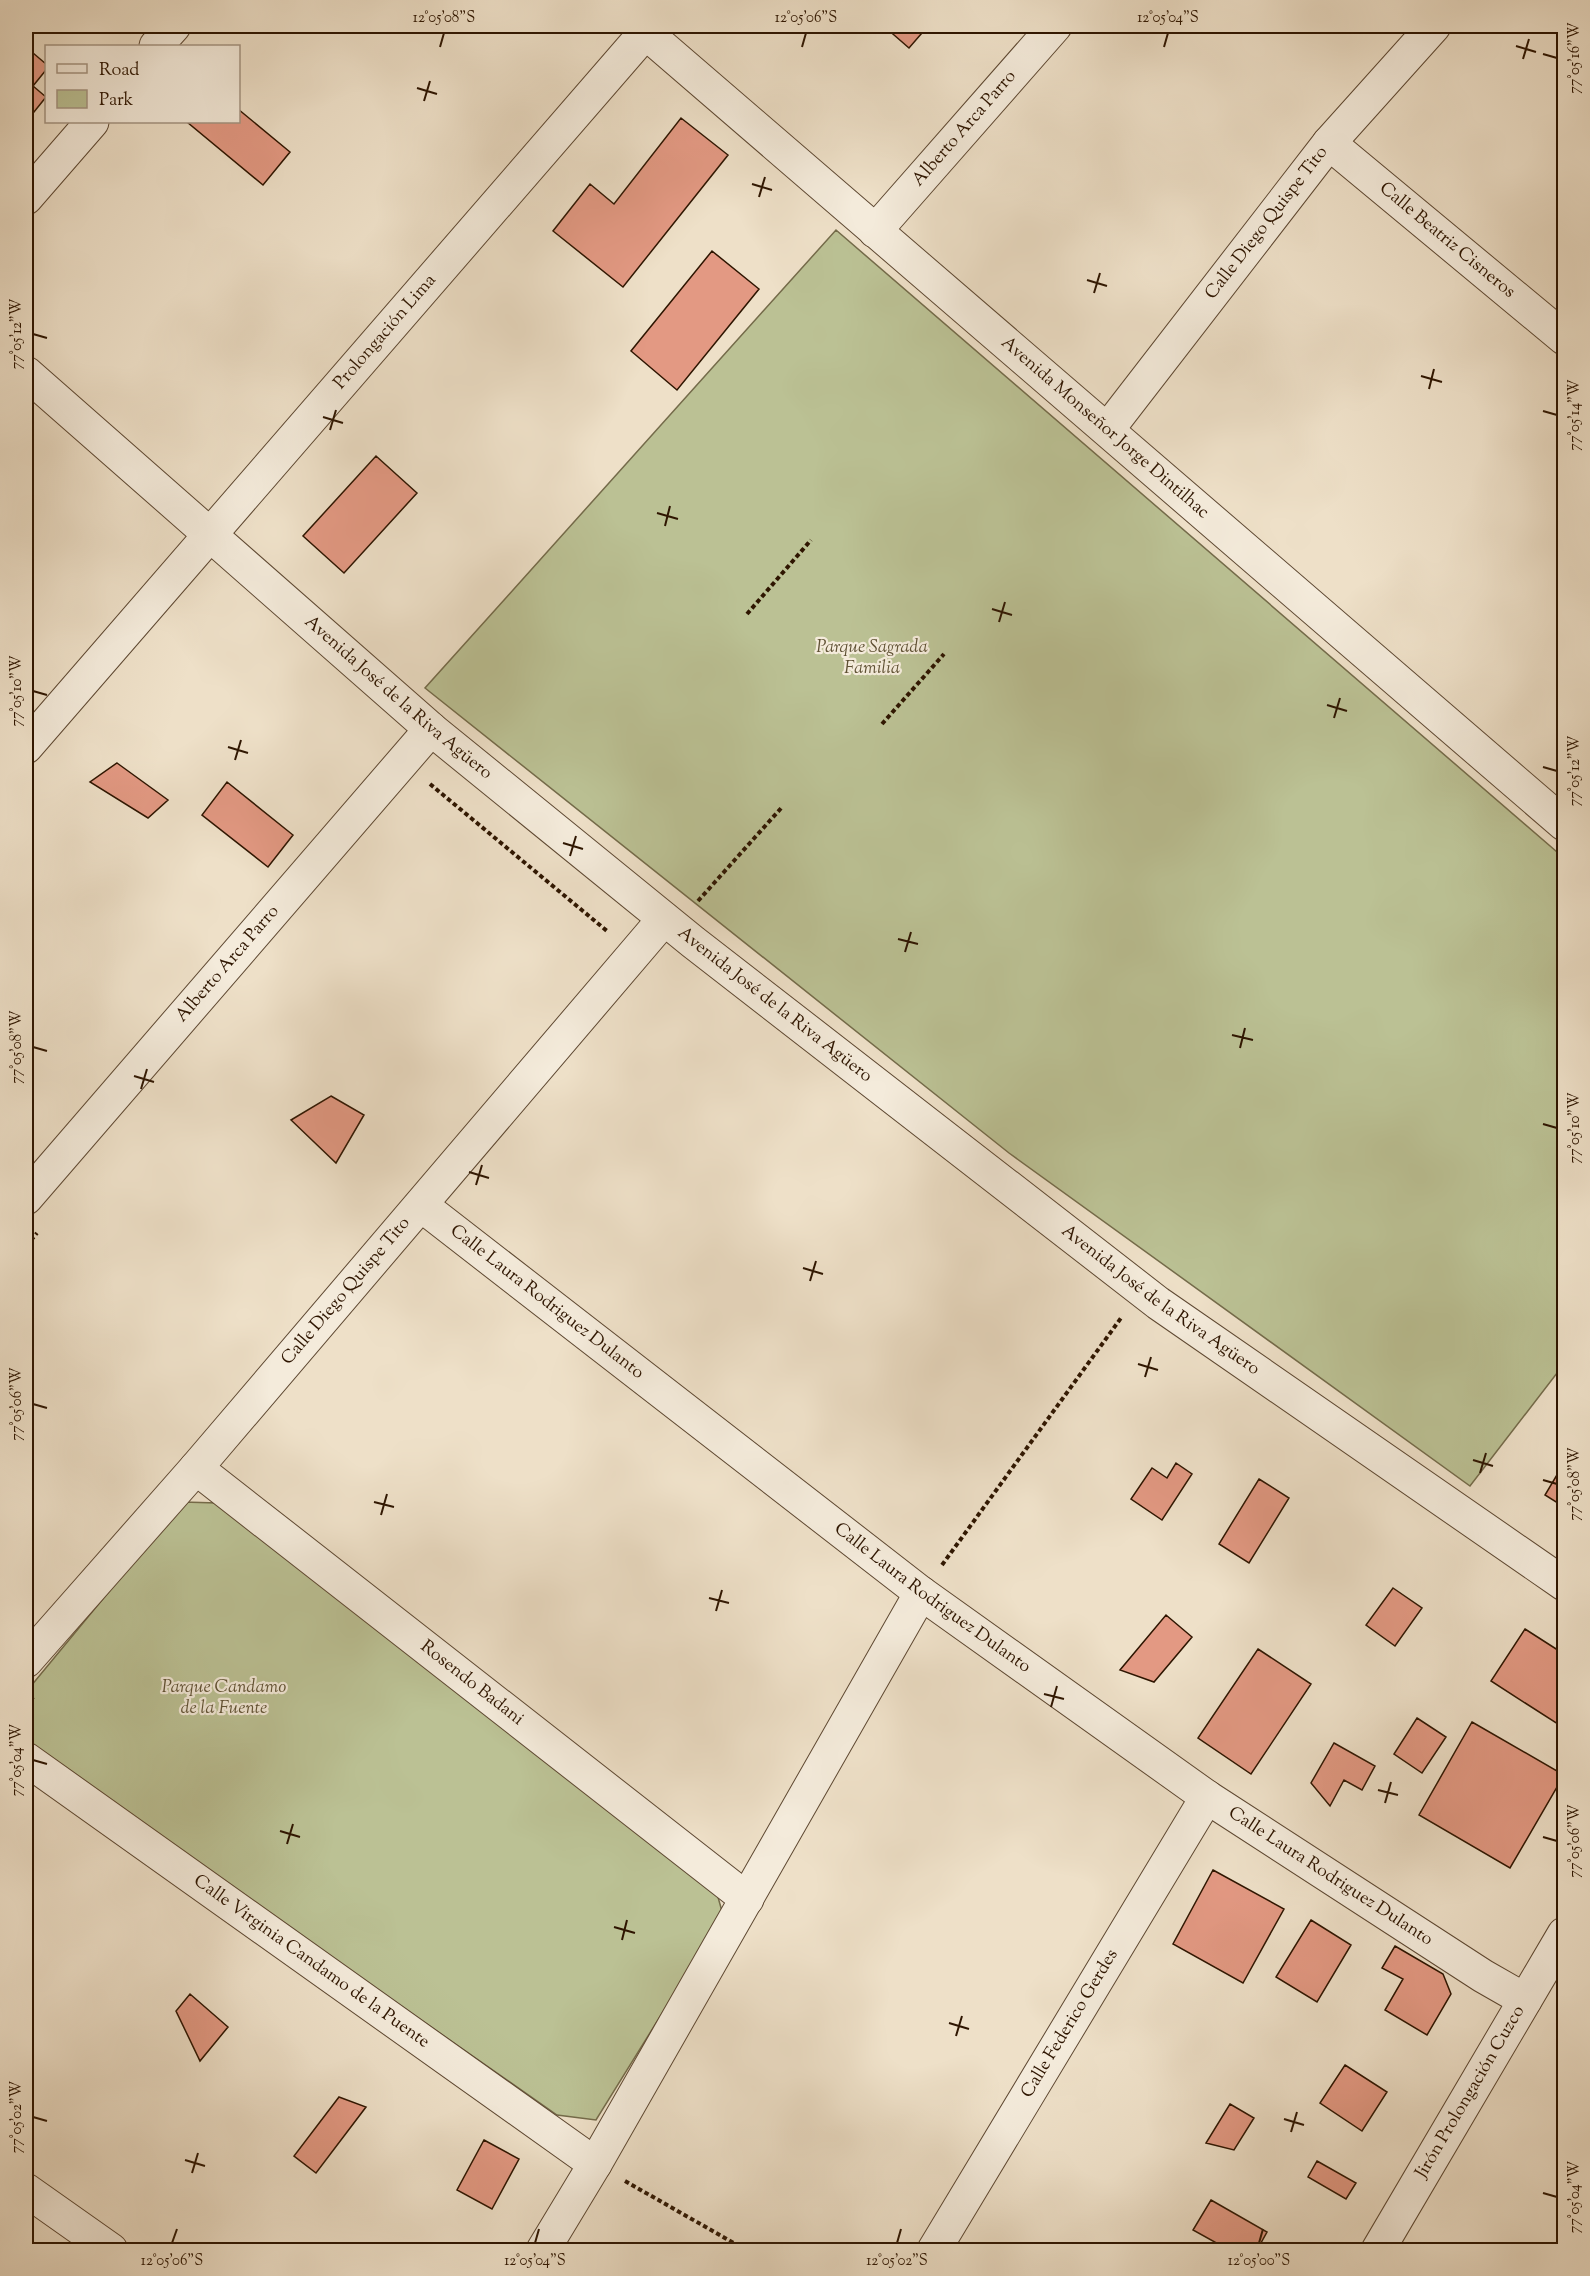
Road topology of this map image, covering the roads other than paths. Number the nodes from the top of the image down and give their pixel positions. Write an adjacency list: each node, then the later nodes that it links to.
1 (174, 26): 5 (street)
2 (1055, 26): 9 (street, Alberto Arca Parro)
3 (1434, 26): 7 (street, Calle Diego Quispe Tito)
4 (645, 28): 9 (street, Avenida Monseñor Jorge Dintilhac); 13 (street, Prolongación Lima)
5 (157, 45)
6 (91, 123): 8 (street)
7 (1329, 143): 10 (street, Calle Beatriz Cisneros); 12 (street, Calle Diego Quispe Tito)
8 (26, 198)
9 (875, 231): 12 (street, Avenida Monseñor Jorge Dintilhac)
10 (1564, 338)
11 (26, 373): 13 (street, Avenida José de la Riva Agüero)
12 (1108, 429): 16 (street, Avenida Monseñor Jorge Dintilhac)
13 (209, 534): 14 (street, Avenida José de la Riva Agüero); 15 (street, Prolongación Lima)
14 (431, 729): 17 (street, Avenida José de la Riva Agüero); 18 (street, Alberto Arca Parro)
15 (26, 747)
16 (1564, 824)
17 (664, 919): 19 (street, Calle Diego Quispe Tito); 21 (street, Avenida José de la Riva Agüero)
18 (26, 1198)
19 (421, 1204): 20 (street, Calle Diego Quispe Tito); 22 (street, Calle Laura Rodriguez Dulanto)
20 (196, 1468): 23 (street, Calle Diego Quispe Tito); 26 (street, Rosendo Badani)
21 (1564, 1584)
22 (921, 1593): 25 (street, Calle Laura Rodriguez Dulanto); 26 (street)
23 (26, 1661)
24 (26, 1759): 29 (street, Calle Virginia Candamo de la Puente)
25 (1207, 1797): 28 (street, Calle Laura Rodriguez Dulanto); 33 (street, Calle Federico Gerdes)
26 (747, 1899): 29 (street)
27 (1564, 1934): 28 (street, Jirón Prolongación Cuzco)
28 (1525, 2000): 34 (street, Jirón Prolongación Cuzco)
29 (596, 2164): 32 (street)
30 (26, 2190): 31 (street)
31 (111, 2250)
32 (543, 2250)
33 (934, 2250)
34 (1377, 2250)

